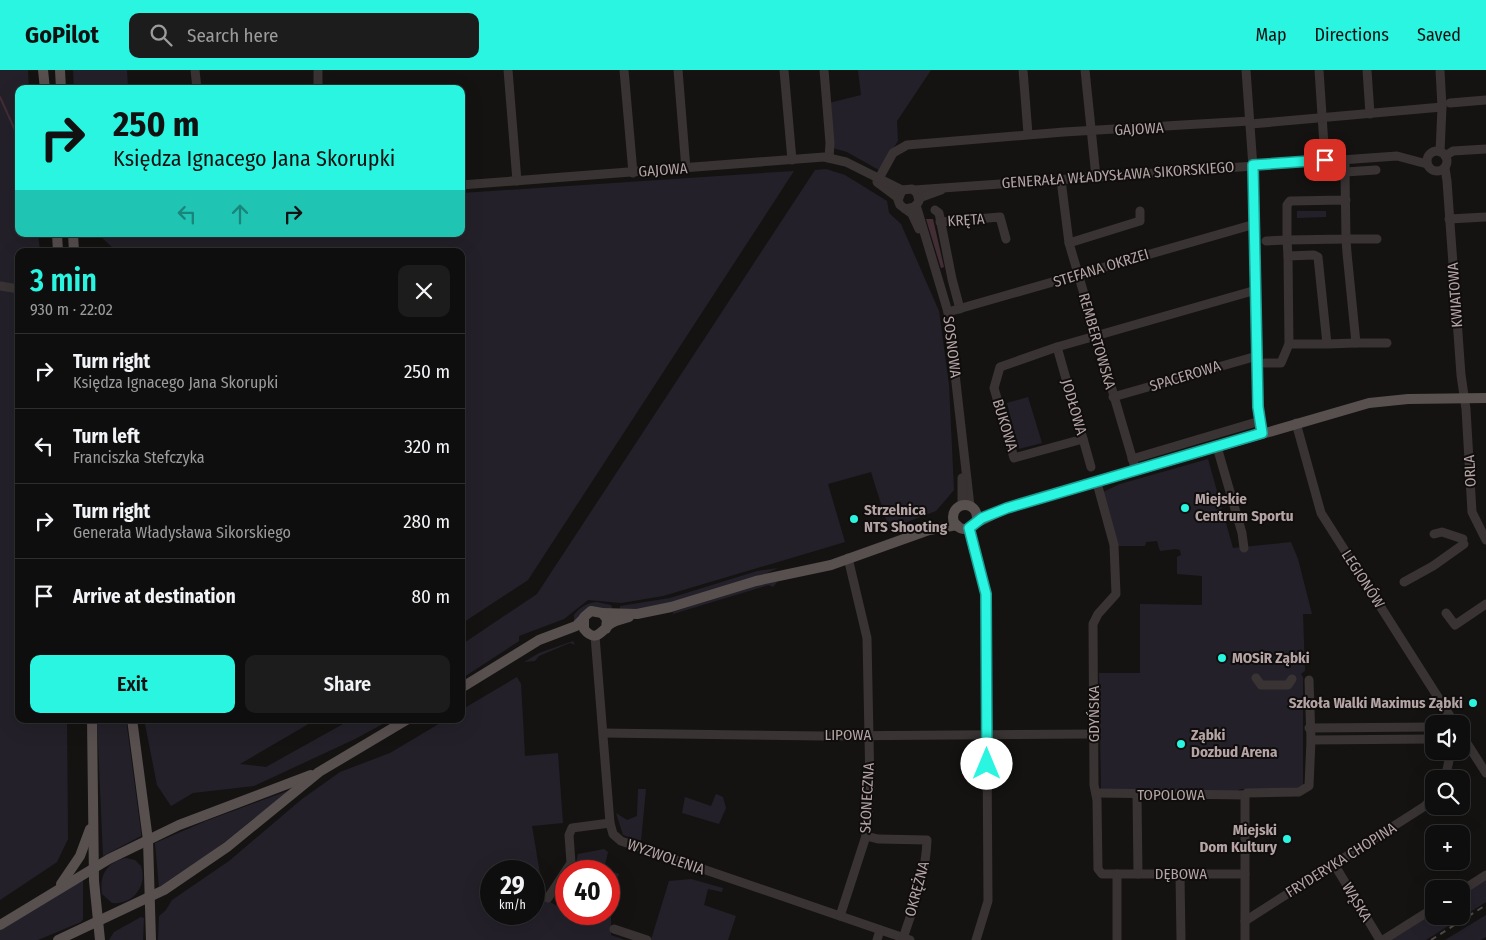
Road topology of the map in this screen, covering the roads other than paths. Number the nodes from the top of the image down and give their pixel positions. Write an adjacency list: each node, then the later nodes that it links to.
1 (44, 70): 16 (main road)
2 (60, 70): 17 (main road)
3 (195, 70): 18 (street)
4 (318, 70): 19 (street)
5 (508, 70): 41 (street)
6 (624, 70): 37 (street)
7 (678, 70): 34 (street)
8 (784, 70): 30 (street)
9 (824, 70): 29 (street)
10 (1023, 70): 26 (street)
11 (1085, 70): 25 (street)
12 (1246, 70): 24 (street)
13 (1319, 70): 23 (street)
14 (1367, 70): 22 (street)
15 (1440, 70): 21 (street)
16 (45, 85)
17 (61, 85)
18 (196, 85)
19 (318, 85)
20 (1486, 100): 21 (street, GAJOWA)
21 (1446, 105): 22 (street, GAJOWA); 28 (street)
22 (1370, 114): 23 (street, GAJOWA)
23 (1322, 119): 24 (street, GAJOWA); 31 (street)
24 (1250, 122): 25 (street, GAJOWA); 33 (street)
25 (1091, 131): 26 (street, GAJOWA); 38 (street)
26 (1028, 134): 39 (street, GAJOWA)
27 (1486, 149): 28 (street)
28 (1443, 154): 32 (street); 36 (street)
29 (829, 158): 30 (street, GAJOWA); 39 (street, GAJOWA)
30 (792, 160): 34 (street, GAJOWA)
31 (1325, 160): 32 (street, GENERAŁA WŁADYSŁAWA SIKORSKIEGO); 33 (street, GENERAŁA WŁADYSŁAWA SIKORSKIEGO)
32 (1428, 160): 36 (street)
33 (1253, 165): 38 (street, GENERAŁA WŁADYSŁAWA SIKORSKIEGO); 52 (street)
34 (686, 169): 37 (street, GAJOWA)
35 (1376, 170): 45 (street)
36 (1440, 170): 50 (street, KWIATOWA)
37 (633, 173): 41 (street, GAJOWA)
38 (1096, 177): 40 (street, GENERAŁA WŁADYSŁAWA SIKORSKIEGO)
39 (878, 180): 43 (street, GAJOWA)
40 (1061, 180): 44 (street, GENERAŁA WŁADYSŁAWA SIKORSKIEGO); 58 (street, REMBERTOWSKA)
41 (517, 181): 42 (street, GAJOWA)
42 (465, 185)
43 (900, 194): 44 (street); 46 (street, SOSNOWA)
44 (916, 198): 46 (street); 59 (street, SOSNOWA)
45 (1346, 200): 54 (street); 56 (street)
46 (906, 209): 59 (street, SOSNOWA)
47 (934, 210): 51 (street, SOSNOWA)
48 (1140, 211): 58 (street)
49 (1486, 217): 50 (street)
50 (1449, 219): 77 (street, KWIATOWA)
51 (940, 222): 53 (street, KRĘTA); 65 (street, SOSNOWA)
52 (1255, 224): 61 (street, STEFANA OKRZEI); 64 (street)
53 (1006, 239)
54 (1346, 239): 55 (street); 56 (street); 68 (street)
55 (1377, 239)
56 (1287, 240): 57 (street); 60 (street)
57 (1266, 241)
58 (1070, 242): 61 (street, REMBERTOWSKA)
59 (930, 252): 66 (street, SOSNOWA)
60 (1288, 256): 70 (street); 71 (street)
61 (1078, 276): 65 (street, STEFANA OKRZEI); 67 (street, REMBERTOWSKA)
62 (0, 286): 63 (street)
63 (15, 288)
64 (1256, 290): 67 (street); 73 (street)
65 (960, 309): 66 (street, STEFANA OKRZEI)
66 (948, 312): 87 (street, SOSNOWA)
67 (1096, 336): 72 (street); 75 (street, REMBERTOWSKA)
68 (1356, 343): 69 (street); 71 (street)
69 (1387, 343)
70 (1289, 344): 71 (street); 74 (street)
71 (1327, 344)
72 (1057, 347): 81 (street, JODŁOWA); 81 (street, BUKOWA)
73 (1257, 356): 75 (street, SPACEROWA); 78 (street)
74 (1265, 364)
75 (1114, 397): 83 (street, REMBERTOWSKA)
76 (1486, 398): 77 (main road)
77 (1464, 399): 79 (main road); 90 (street, ORLA)
78 (1260, 421): 80 (street); 83 (street)
79 (1296, 423): 80 (main road); 111 (street, LEGIONÓW)
80 (1262, 433): 82 (main road)
81 (1083, 439): 84 (street, JODŁOWA)
82 (1217, 447): 85 (main road); 96 (street)
83 (1132, 459): 85 (street, REMBERTOWSKA)
84 (1091, 467)
85 (1136, 472): 86 (main road)
86 (1097, 483): 88 (main road); 118 (street, GDYŃSKA)
87 (965, 508): 88 (main road); 91 (main road); 92 (main road); 93 (main road)
88 (1007, 508): 92 (main road)
89 (1486, 520): 90 (street)
90 (1476, 524): 95 (street, ORLA)
91 (957, 525): 92 (main road); 93 (main road)
92 (972, 525): 120 (street)
93 (929, 530): 97 (main road)
94 (1434, 534): 98 (street)
95 (1486, 540)
96 (1244, 548)
97 (848, 558): 101 (main road); 119 (street, SŁONECZNA)
98 (1404, 582)
99 (1486, 604): 102 (street)
100 (602, 613): 101 (main road); 103 (main road); 104 (main road)
101 (636, 614): 104 (main road)
102 (1446, 614)
103 (583, 619): 105 (main road); 106 (main road)
104 (606, 629): 105 (main road)
105 (591, 634): 106 (main road); 117 (street)
106 (526, 649): 110 (main road)
107 (1256, 678): 108 (street)
108 (1292, 678)
109 (1309, 680): 116 (street)
110 (465, 686)
111 (1448, 715)
112 (92, 723): 130 (main road)
113 (133, 723): 133 (main road)
114 (401, 723): 124 (main road)
115 (1425, 726): 116 (street)
116 (1309, 728): 122 (street)
117 (603, 733): 119 (street, LIPOWA); 131 (street)
118 (1094, 734): 120 (street, LIPOWA); 126 (street, GDYŃSKA)
119 (869, 735): 120 (street, LIPOWA); 132 (street, SŁONECZNA)
120 (987, 735): 162 (street)
121 (1425, 739): 122 (street)
122 (1311, 740): 128 (street, TOPOLOWA)
123 (1470, 754): 125 (street)
124 (319, 772): 133 (main road); 145 (main road)
125 (1486, 773)
126 (1096, 793): 127 (street, TOPOLOWA); 138 (street, GDYŃSKA)
127 (1137, 795): 128 (street, TOPOLOWA); 139 (street)
128 (1245, 795): 141 (street)
129 (1425, 807): 136 (street, FRYDERYKA CHOPINA)
130 (93, 813): 137 (main road); 146 (main road)
131 (610, 823): 147 (street); 150 (street, WYZWOLENIA)
132 (866, 836): 150 (street, SŁONECZNA); 156 (street, OKRĘŻNA)
133 (148, 840): 134 (main road); 135 (main road)
134 (130, 849): 135 (main road); 137 (main road)
135 (150, 859): 145 (main road)
136 (1334, 864): 151 (street, FRYDERYKA CHOPINA); 166 (street, WĄSKA)
137 (94, 867): 144 (main road); 146 (main road)
138 (1117, 874): 139 (street, DĘBOWA); 163 (street)
139 (1138, 874): 140 (street, DĘBOWA)
140 (1180, 874): 141 (street, DĘBOWA); 164 (street)
141 (1244, 874): 151 (street)
142 (1486, 875): 143 (street)
143 (1470, 885)
144 (95, 897): 148 (main road); 152 (main road)
145 (151, 897): 148 (main road); 159 (main road)
146 (42, 898): 153 (main road)
147 (548, 898)
148 (121, 912): 152 (main road)
149 (1425, 914): 166 (street)
150 (840, 916): 155 (street, WYZWOLENIA)
151 (1245, 921): 165 (street)
152 (98, 923): 157 (main road); 158 (main road)
153 (0, 925)
154 (614, 929): 160 (street)
155 (880, 930): 156 (street, WYZWOLENIA); 161 (street)
156 (907, 939)
157 (58, 940)
158 (100, 940)
159 (151, 940)
160 (647, 940)
161 (877, 940)
162 (976, 940)
163 (1117, 940)
164 (1181, 940)
165 (1245, 940)
166 (1382, 940)

